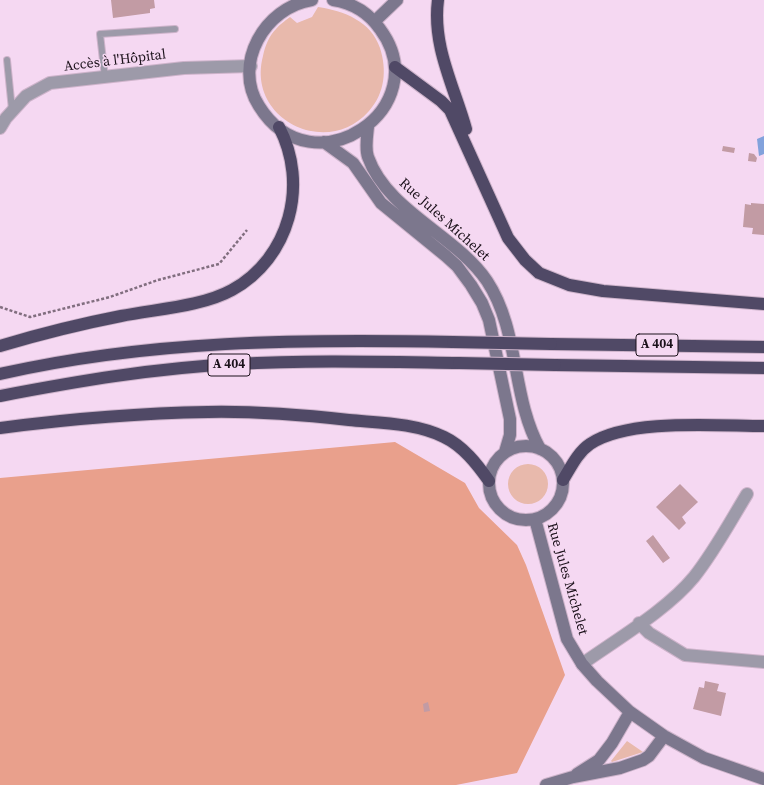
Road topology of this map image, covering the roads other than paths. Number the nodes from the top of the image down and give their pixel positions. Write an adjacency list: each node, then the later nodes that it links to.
1 (306, 0): 8 (main road)
2 (333, 0): 5 (main road)
3 (397, 0): 5 (main road)
4 (438, 0): 16 (highway)
5 (375, 21): 9 (main road)
6 (174, 29): 10 (lane)
7 (7, 60): 11 (lane)
8 (251, 66): 10 (street, Accès à l'Hôpital); 12 (main road)
9 (395, 67): 13 (main road); 16 (highway)
10 (105, 78): 11 (street, Accès à l'Hôpital)
11 (13, 111): 14 (street, Accès à l'Hôpital)
12 (279, 127): 15 (main road); 18 (highway)
13 (368, 127): 15 (main road); 25 (main road, Rue Jules Michelet)
14 (0, 128)
15 (324, 142): 26 (main road, Rue Jules Michelet)
16 (477, 171): 17 (highway)
17 (764, 304)
18 (0, 346)
19 (764, 347): 21 (highway, A 404, bridge)
20 (764, 368): 22 (highway, A 404, bridge)
21 (0, 374)
22 (0, 396)
23 (764, 426): 28 (highway)
24 (0, 428): 27 (highway)
25 (540, 448): 26 (main road); 28 (main road)
26 (506, 452): 27 (main road)
27 (489, 480): 30 (main road)
28 (563, 480): 30 (main road)
29 (747, 494): 31 (street)
30 (535, 519): 33 (main road, Rue Jules Michelet)
31 (639, 623): 32 (street); 33 (street)
32 (764, 662)
33 (582, 664): 34 (main road, Rue Jules Michelet)
34 (630, 712): 35 (main road, Rue Jules Michelet); 36 (main road)
35 (664, 736): 36 (main road); 37 (main road, Rue Jules Michelet)
36 (573, 777): 38 (main road)
37 (764, 779)
38 (546, 785)

